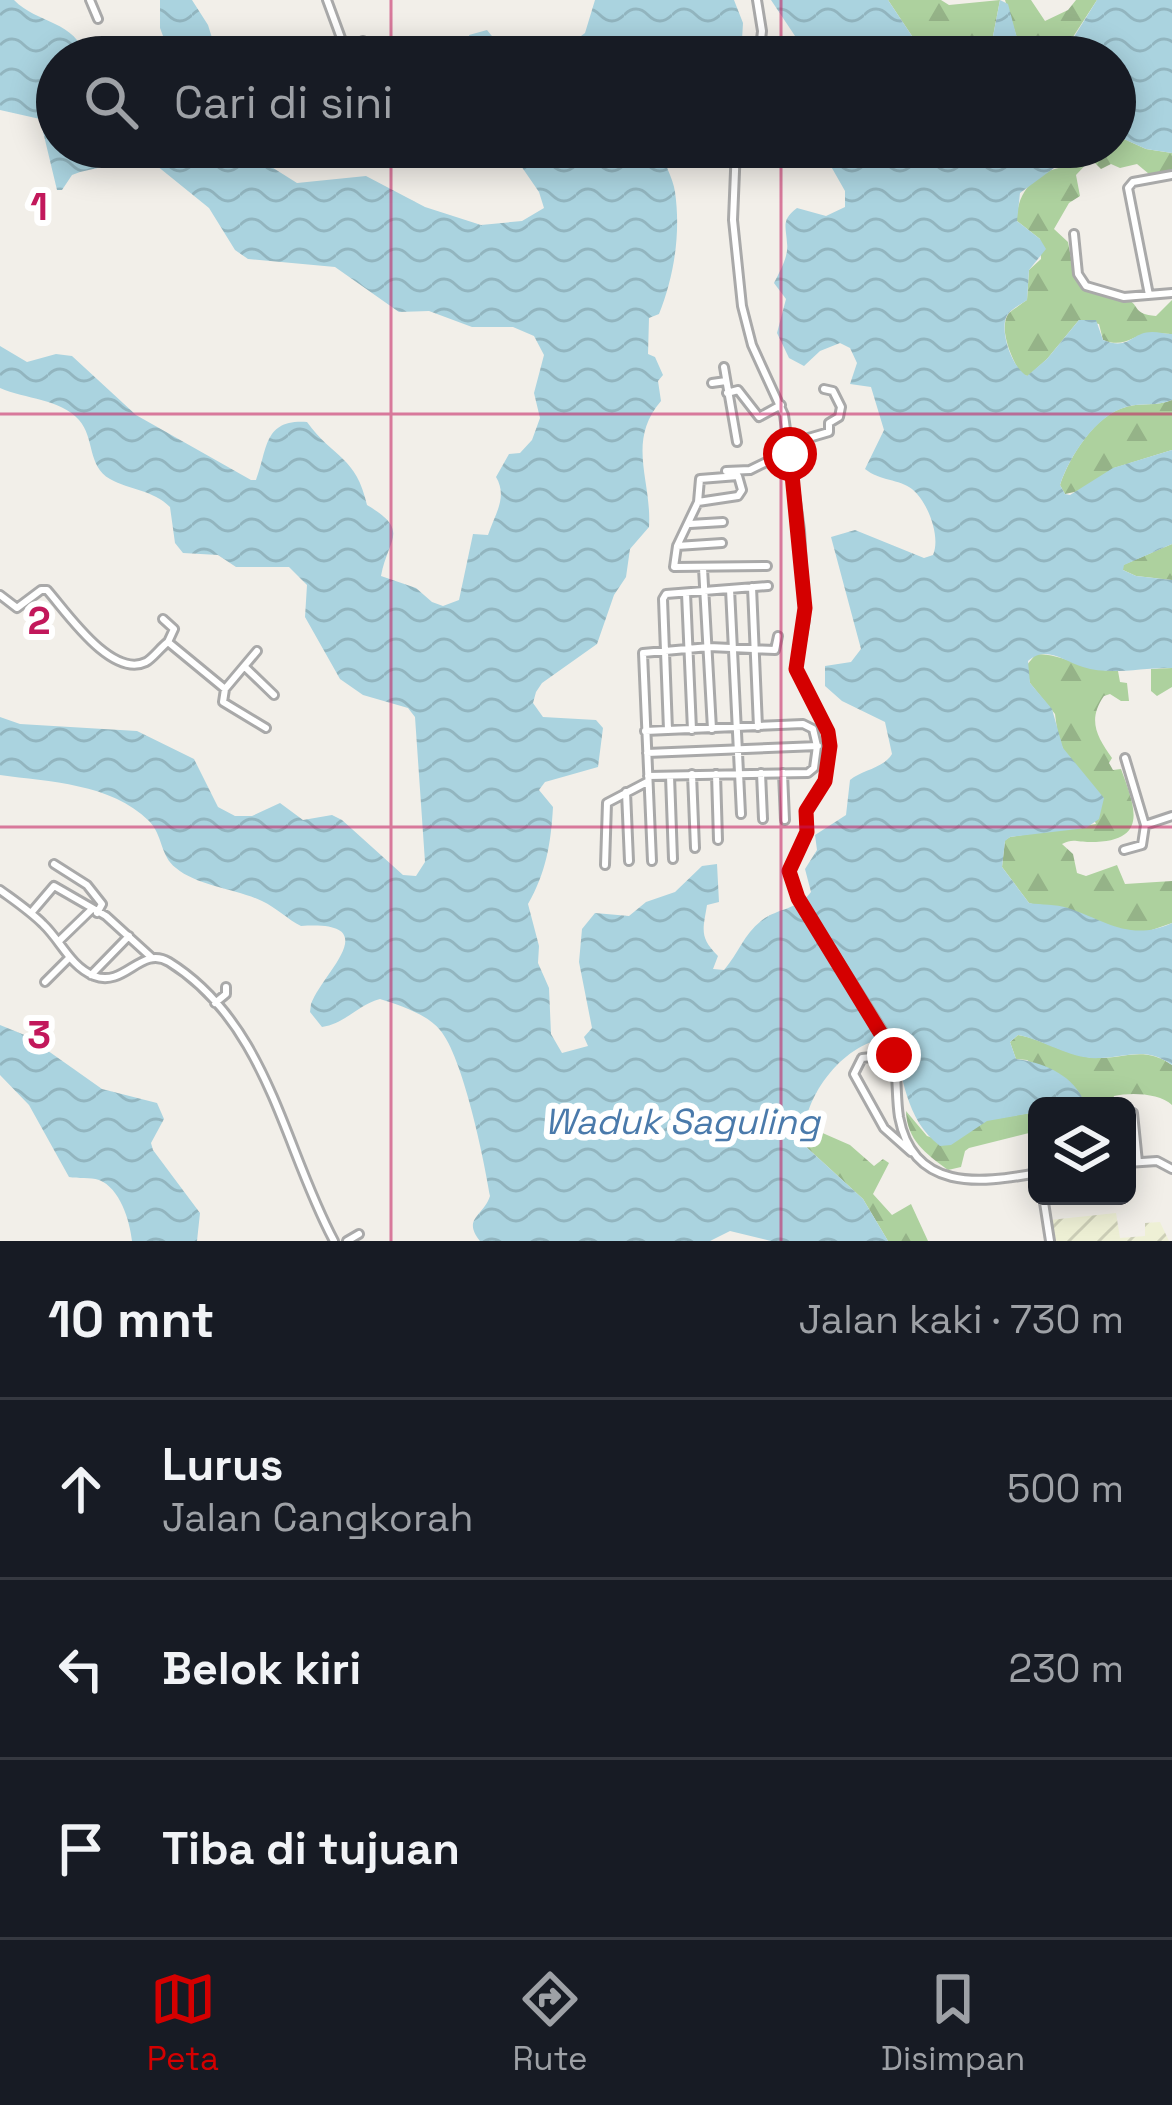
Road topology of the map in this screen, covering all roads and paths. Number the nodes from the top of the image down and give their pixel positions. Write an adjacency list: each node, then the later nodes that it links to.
1 (90, 0): 4 (street)
2 (327, 0): 5 (street)
3 (757, 0): 6 (street)
4 (98, 20)
5 (340, 36)
6 (761, 36)
7 (735, 168): 17 (street)
8 (1172, 175): 11 (street)
9 (1074, 234): 11 (street)
10 (1172, 293): 11 (street)
11 (1149, 295)
12 (724, 367): 13 (street)
13 (726, 382): 14 (street); 16 (street)
14 (712, 383)
15 (824, 389): 19 (street)
16 (727, 393): 17 (street); 18 (street)
17 (782, 405): 19 (street)
18 (737, 442)
19 (789, 447): 20 (street); 54 (street)
20 (726, 471)
21 (698, 502): 21 (street); 23 (street)
22 (723, 522): 23 (street)
23 (688, 524): 25 (street)
24 (722, 543): 25 (street)
25 (677, 546): 27 (street)
26 (766, 566): 27 (street)
27 (704, 568): 31 (street)
28 (768, 586): 29 (street)
29 (752, 587): 30 (street); 41 (street)
30 (730, 589): 31 (street); 40 (street)
31 (705, 592): 32 (street); 37 (street)
32 (686, 593): 38 (street); 39 (street)
33 (0, 595): 36 (street)
34 (163, 619): 36 (street)
35 (778, 636): 41 (street)
36 (168, 642): 44 (street)
37 (709, 647): 38 (street); 40 (street); 49 (street)
38 (689, 648): 39 (street); 51 (street)
39 (666, 649): 50 (street); 52 (street)
40 (731, 650): 41 (street); 48 (street)
41 (754, 650): 46 (street)
42 (257, 651): 43 (street)
43 (245, 667): 44 (street); 45 (street)
44 (225, 689): 47 (street)
45 (274, 695)
46 (758, 727): 48 (street); 53 (street)
47 (266, 728)
48 (737, 728): 49 (street); 55 (street)
49 (712, 729): 51 (street)
50 (668, 730): 51 (street); 52 (street)
51 (692, 730)
52 (645, 731): 56 (street)
53 (817, 746): 54 (street); 55 (street); 60 (street)
54 (830, 746): 90 (street)
55 (737, 750): 56 (street); 58 (street)
56 (647, 753): 64 (street)
57 (1125, 758): 70 (street)
58 (739, 772): 59 (street); 62 (street); 66 (street)
59 (761, 772): 60 (street); 68 (street)
60 (783, 772): 69 (street)
61 (692, 774): 62 (street); 63 (street); 72 (street)
62 (716, 774): 71 (street)
63 (670, 776): 64 (street); 74 (street)
64 (648, 779): 65 (street); 76 (street)
65 (626, 792): 75 (street); 78 (street)
66 (741, 814)
67 (1172, 816): 70 (street)
68 (763, 819)
69 (785, 820)
70 (1145, 825): 73 (street)
71 (718, 840)
72 (695, 848)
73 (1124, 850)
74 (673, 859)
75 (629, 861)
76 (652, 861)
77 (54, 864): 80 (street)
78 (605, 865)
79 (0, 890): 81 (street)
80 (94, 911): 81 (street); 82 (street); 83 (street)
81 (32, 913): 83 (street)
82 (129, 936): 85 (street); 86 (street)
83 (58, 941): 84 (street)
84 (70, 957): 86 (street); 87 (street)
85 (151, 957): 86 (street); 89 (street)
86 (91, 974)
87 (45, 982)
88 (226, 987): 89 (street)
89 (215, 1003): 98 (street)
90 (891, 1045): 92 (street); 92 (street)
91 (1136, 1142): 93 (street)
92 (914, 1154): 95 (street)
93 (1138, 1162): 94 (street)
94 (1172, 1169)
95 (1028, 1175)
96 (1044, 1205): 100 (street)
97 (358, 1234): 99 (street)
98 (334, 1241)
99 (347, 1241)
100 (1050, 1241)

